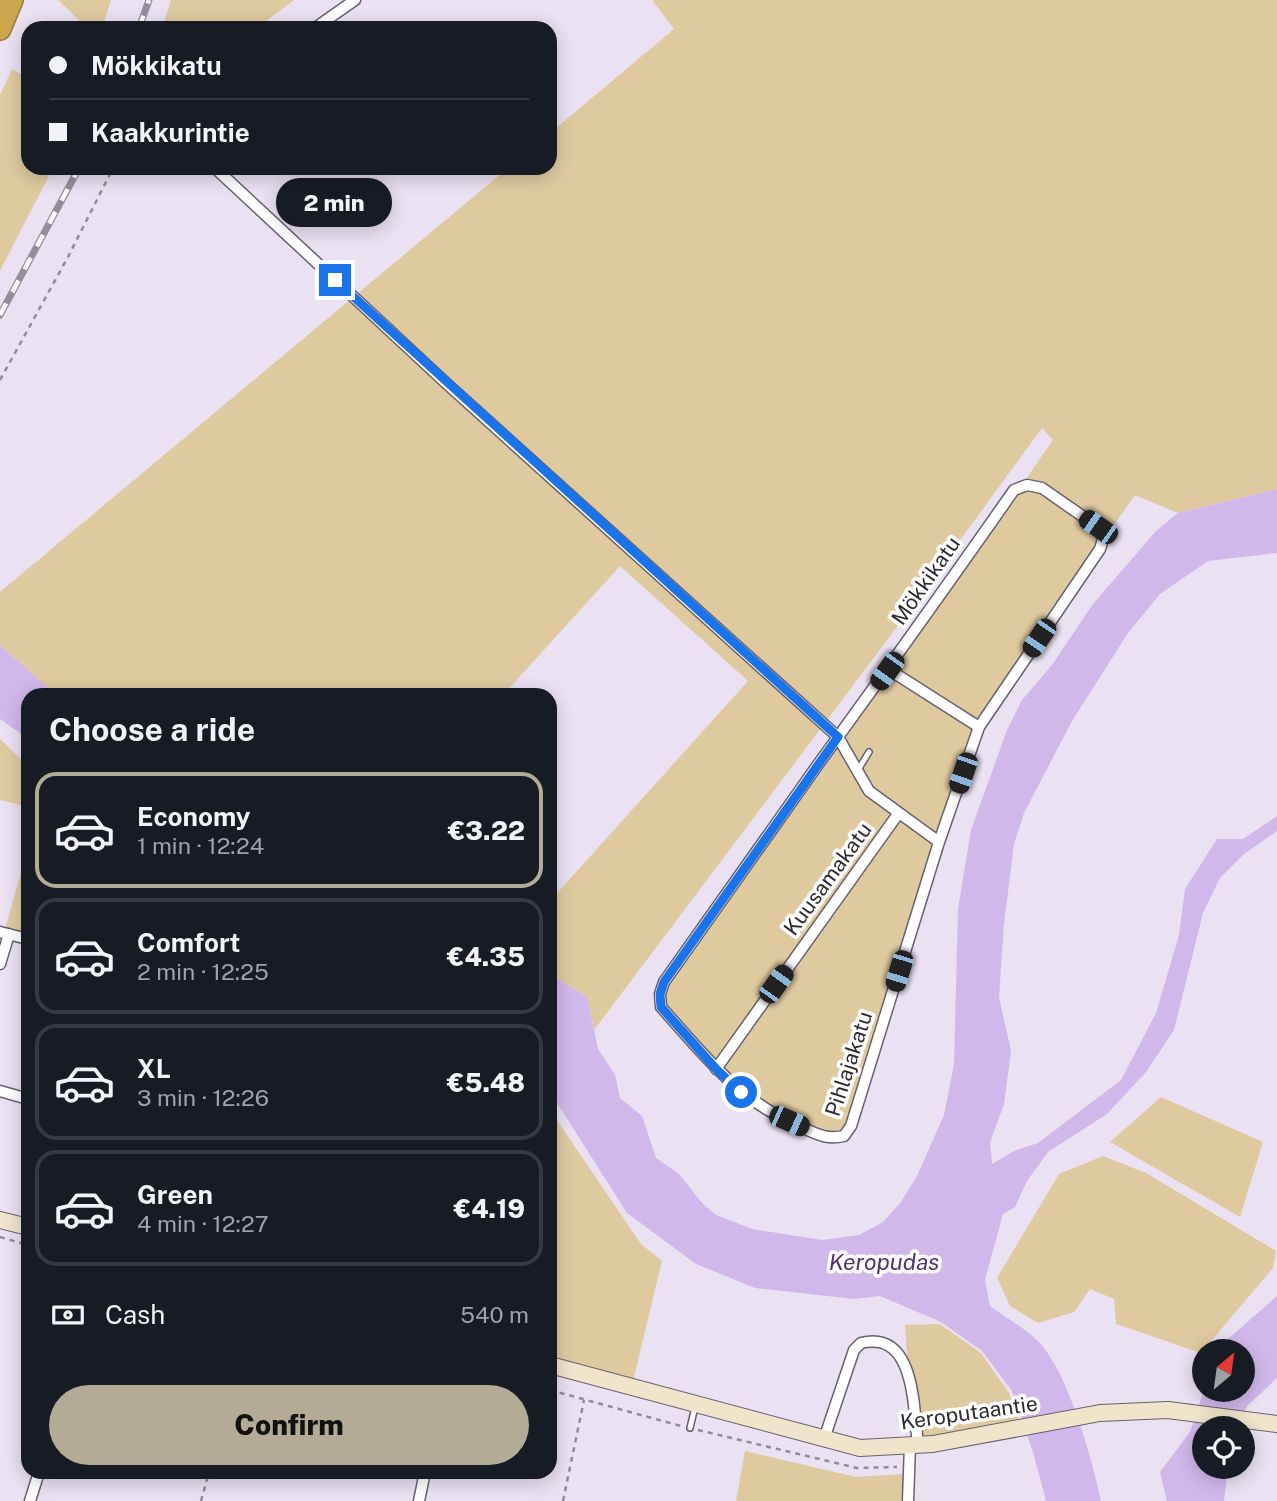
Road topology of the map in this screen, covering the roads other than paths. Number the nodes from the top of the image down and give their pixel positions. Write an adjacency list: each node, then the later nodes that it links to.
1 (12, 0): 4 (highway)
2 (355, 0): 3 (street)
3 (325, 21)
4 (0, 29)
5 (223, 175): 8 (street)
6 (888, 669): 7 (street); 7 (street, Mökkikatu); 8 (street, Mökkikatu)
7 (979, 727): 12 (street)
8 (838, 737): 10 (street); 16 (street, Mökkikatu)
9 (869, 752): 10 (lane)
10 (856, 773): 11 (street)
11 (898, 814): 12 (street); 16 (street, Kuusamakatu)
12 (939, 842): 16 (street, Pihlajakatu)
13 (4, 933): 14 (street); 15 (street)
14 (21, 937)
15 (0, 964)
16 (716, 1069)
17 (0, 1091): 18 (street)
18 (21, 1097)
19 (0, 1220): 20 (street)
20 (21, 1225)
21 (557, 1367): 22 (street, Keroputaantie)
22 (696, 1401): 24 (lane); 25 (street, Keroputaantie)
23 (1275, 1424): 26 (street, Keroputaantie)
24 (690, 1428)
25 (824, 1439): 26 (street, Keroputaantie); 26 (street)
26 (914, 1445): 31 (street)
27 (36, 1479): 29 (street)
28 (424, 1479): 30 (street)
29 (30, 1501)
30 (419, 1501)
31 (908, 1501)

